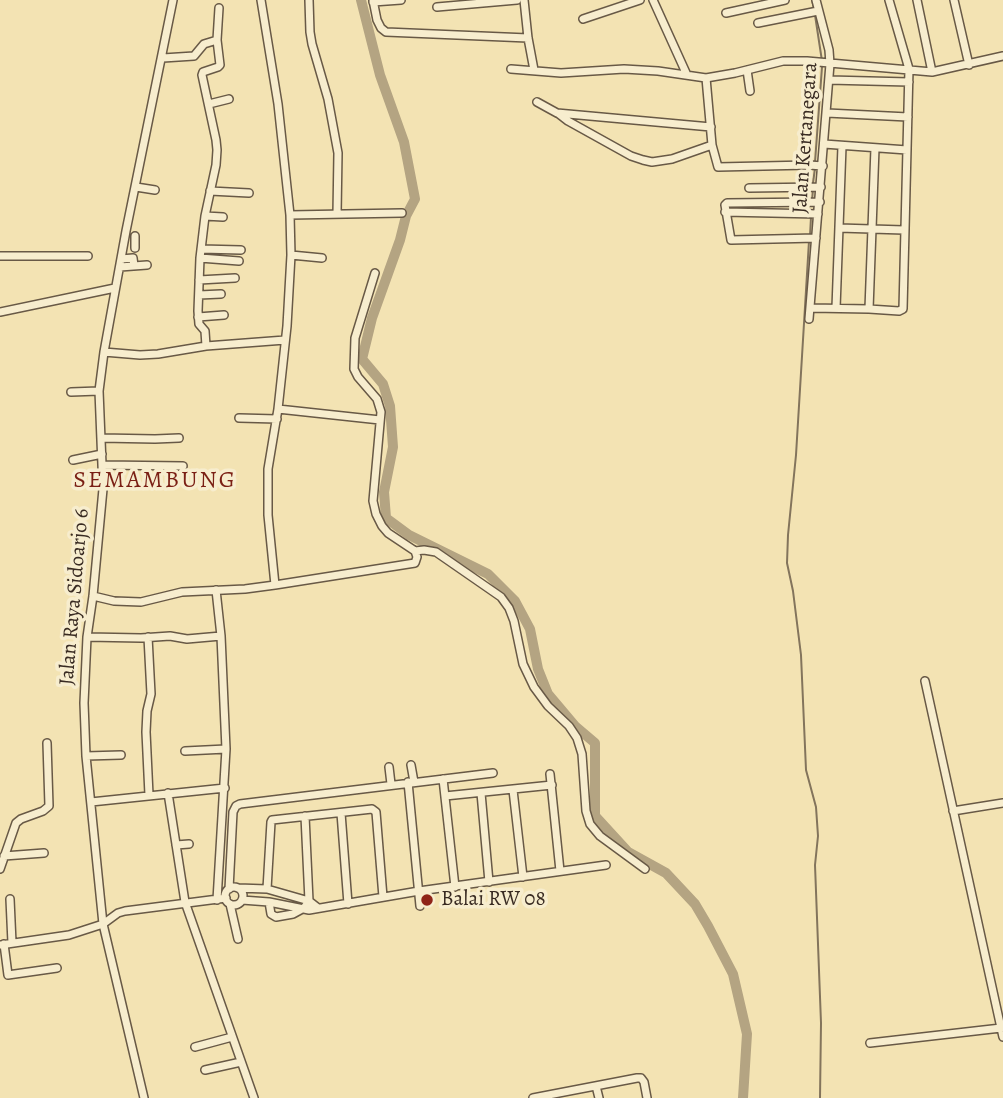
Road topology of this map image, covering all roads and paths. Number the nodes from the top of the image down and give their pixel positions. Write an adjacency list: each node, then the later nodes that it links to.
1 (173, 0): 24 (street, Jalan Raya Sidoarjo 6)
2 (261, 0): 61 (street)
3 (309, 0): 59 (street)
4 (401, 0): 14 (street)
5 (517, 0): 15 (street)
6 (524, 0): 21 (street)
7 (640, 0): 19 (street)
8 (653, 0): 32 (street)
9 (785, 0): 18 (street)
10 (816, 0): 17 (street, Jalan Kertanegara)
11 (889, 0): 28 (street)
12 (917, 0): 31 (street)
13 (954, 0): 26 (street)
14 (373, 1): 21 (street)
15 (437, 7)
16 (219, 8): 22 (street)
17 (816, 11): 20 (street); 25 (street, Jalan Kertanegara)
18 (726, 13)
19 (583, 19)
20 (758, 23)
21 (528, 37): 29 (street)
22 (217, 40): 24 (street); 39 (street)
23 (1003, 56): 26 (street)
24 (163, 58): 50 (street, Jalan Raya Sidoarjo 6)
25 (828, 64): 28 (street); 30 (street); 34 (street, Jalan Kertanegara)
26 (970, 65): 31 (street)
27 (511, 69): 29 (street)
28 (909, 69): 31 (street); 35 (street)
29 (534, 70): 32 (street)
30 (747, 70): 33 (street); 36 (street)
31 (932, 72)
32 (687, 75): 33 (street)
33 (706, 78): 43 (street)
34 (829, 80): 35 (street); 41 (street, Jalan Kertanegara)
35 (909, 82): 42 (street)
36 (750, 91)
37 (229, 99): 39 (street)
38 (537, 103): 40 (street)
39 (208, 104): 54 (street)
40 (557, 113): 43 (street); 45 (street)
41 (827, 113): 42 (street); 44 (street, Jalan Kertanegara)
42 (908, 117): 48 (street)
43 (711, 127): 45 (street)
44 (824, 144): 46 (street); 49 (street, Jalan Kertanegara)
45 (712, 145): 49 (street)
46 (842, 146): 47 (street); 64 (street)
47 (875, 148): 48 (street); 65 (street)
48 (907, 150): 66 (street)
49 (822, 166): 51 (street, Jalan Kertanegara)
50 (136, 187): 53 (street); 67 (street, Jalan Raya Sidoarjo 6)
51 (816, 187): 52 (street); 56 (street, Jalan Kertanegara)
52 (749, 188)
53 (155, 190)
54 (209, 191): 55 (street); 62 (street)
55 (249, 193)
56 (817, 202): 57 (street); 60 (street, Jalan Kertanegara)
57 (725, 212): 60 (street); 68 (street)
58 (402, 213): 59 (street)
59 (337, 214): 61 (street)
60 (817, 214): 68 (street, Jalan Kertanegara)
61 (290, 215): 72 (street)
62 (205, 216): 63 (street); 70 (street)
63 (223, 217)
64 (839, 228): 65 (street); 87 (street)
65 (871, 229): 66 (street); 88 (street)
66 (904, 230): 88 (street)
67 (125, 236): 69 (street); 78 (street, Jalan Raya Sidoarjo 6)
68 (811, 238): 86 (street, Jalan Kertanegara)
69 (135, 243)
70 (201, 249): 71 (street); 75 (street)
71 (241, 250)
72 (291, 255): 76 (street); 93 (street)
73 (0, 256): 74 (street)
74 (88, 256)
75 (200, 258): 77 (street); 82 (street)
76 (322, 258)
77 (239, 261)
78 (121, 263): 79 (street); 83 (street, Jalan Raya Sidoarjo 6)
79 (147, 265)
80 (375, 273): 101 (street)
81 (235, 278): 82 (street)
82 (199, 281): 85 (street)
83 (115, 288): 89 (street); 95 (street, Jalan Raya Sidoarjo 6)
84 (221, 293): 85 (street)
85 (199, 295): 91 (street)
86 (811, 308): 87 (street); 92 (street, Jalan Kertanegara)
87 (836, 308): 88 (street)
88 (869, 309)
89 (0, 312)
90 (224, 315): 91 (street)
91 (198, 317): 94 (street)
92 (809, 319)
93 (285, 340): 94 (street); 98 (street)
94 (206, 346): 95 (street)
95 (104, 352): 96 (street, Jalan Raya Sidoarjo 6)
96 (99, 391): 97 (street); 102 (street, Jalan Raya Sidoarjo 6)
97 (71, 392)
98 (278, 409): 100 (street); 101 (street)
99 (239, 418): 100 (street)
100 (277, 419): 109 (street)
101 (380, 420): 108 (street)
102 (101, 438): 103 (street); 104 (street, Jalan Raya Sidoarjo 6)
103 (179, 438)
104 (102, 453): 105 (street); 106 (street, Jalan Raya Sidoarjo 6)
105 (73, 460)
106 (103, 465): 107 (street); 111 (street, Jalan Raya Sidoarjo 6)
107 (183, 466)
108 (416, 556): 109 (street); 148 (street)
109 (274, 581): 110 (street)
110 (216, 590): 111 (street); 112 (street)
111 (93, 596): 113 (street, Jalan Raya Sidoarjo 6)
112 (221, 636): 114 (street); 117 (street)
113 (87, 637): 114 (street); 120 (street, Jalan Raya Sidoarjo 6)
114 (148, 637): 133 (street)
115 (925, 681): 137 (street)
116 (47, 743): 144 (street)
117 (226, 748): 118 (street); 129 (street)
118 (185, 751)
119 (121, 755): 120 (street)
120 (86, 756): 135 (street, Jalan Raya Sidoarjo 6)
121 (411, 765): 126 (street)
122 (389, 767): 127 (street)
123 (493, 773): 125 (street)
124 (550, 774): 128 (street)
125 (443, 779): 126 (street); 134 (street)
126 (411, 782): 127 (street); 155 (street)
127 (391, 785): 153 (street)
128 (552, 785): 130 (street); 143 (street)
129 (225, 788): 131 (street); 158 (street)
130 (513, 790): 132 (street); 150 (street)
131 (168, 793): 133 (street); 141 (street)
132 (481, 793): 134 (street); 151 (street)
133 (149, 795): 135 (street)
134 (445, 796): 152 (street)
135 (91, 802): 168 (street, Jalan Raya Sidoarjo 6)
136 (1003, 803): 137 (street)
137 (953, 811): 172 (street)
138 (341, 813): 139 (street); 156 (street); 164 (street)
139 (304, 817): 154 (street); 161 (street)
140 (189, 844): 141 (street)
141 (176, 845): 162 (street)
142 (44, 853): 144 (street)
143 (558, 853): 147 (street); 149 (street)
144 (4, 856): 146 (street)
145 (606, 864): 147 (street)
146 (0, 869)
147 (573, 869): 149 (street)
148 (645, 869)
149 (560, 871): 150 (street)
150 (523, 877): 151 (street)
151 (489, 882): 152 (street)
152 (455, 887): 155 (street)
153 (234, 889): 154 (street); 159 (street); 160 (street)
154 (267, 889): 161 (street)
155 (419, 891): 156 (street); 165 (street)
156 (383, 897): 164 (street)
157 (10, 899): 170 (street)
158 (217, 900): 160 (street); 162 (street)
159 (242, 900): 160 (street); 163 (street)
160 (228, 901): 169 (street)
161 (309, 901): 166 (street); 167 (street)
162 (185, 902): 168 (street); 174 (street)
163 (269, 902): 166 (street); 166 (street)
164 (348, 904): 167 (street)
165 (420, 906)
166 (304, 908): 167 (street)
167 (318, 908)
168 (103, 924): 170 (street); 181 (street, Jalan Raya Sidoarjo 6)
169 (238, 939)
170 (5, 944): 171 (street)
171 (57, 968)
172 (999, 1001): 173 (street)
173 (1001, 1028): 175 (street); 176 (street)
174 (232, 1037): 177 (street); 178 (street)
175 (1003, 1037)
176 (870, 1044)
177 (195, 1047)
178 (241, 1062): 179 (street); 182 (street)
179 (205, 1070)
180 (596, 1086): 183 (street); 184 (street); 185 (street)
181 (144, 1098)
182 (254, 1098)
183 (533, 1098)
184 (599, 1098)
185 (647, 1098)

